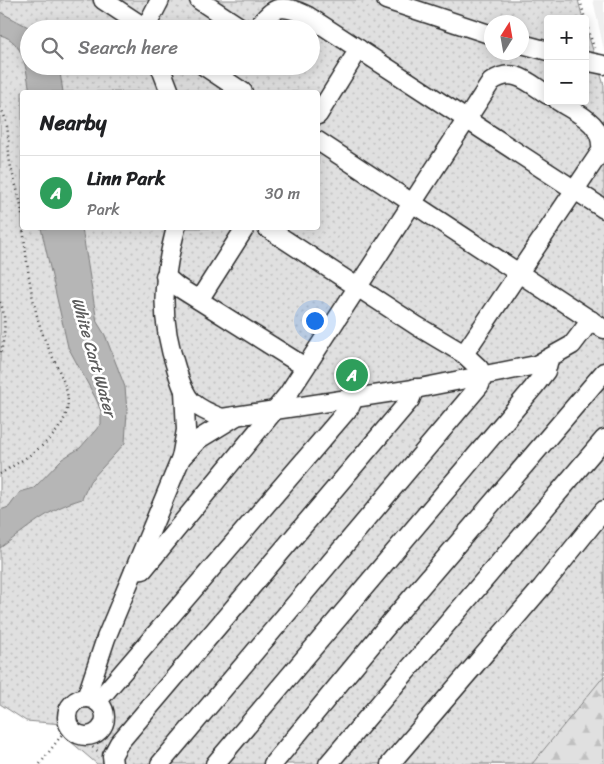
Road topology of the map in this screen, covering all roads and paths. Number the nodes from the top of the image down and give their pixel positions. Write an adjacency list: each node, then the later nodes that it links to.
1 (104, 0): 7 (lane)
2 (160, 0): 8 (lane)
3 (198, 0): 9 (lane)
4 (386, 0): 13 (lane)
5 (580, 0): 6 (path)
6 (584, 15)
7 (134, 20)
8 (150, 20)
9 (229, 20)
10 (264, 20): 11 (lane)
11 (314, 20)
12 (320, 24): 16 (lane)
13 (484, 32)
14 (589, 39): 18 (path)
15 (529, 46): 17 (lane)
16 (359, 48): 26 (lane); 27 (lane)
17 (544, 50)
18 (594, 63)
19 (163, 75): 21 (lane)
20 (231, 75): 22 (lane)
21 (169, 90)
22 (242, 90)
23 (544, 92): 27 (lane)
24 (564, 105): 29 (lane)
25 (0, 107): 30 (path)
26 (320, 112)
27 (466, 120): 29 (lane); 31 (lane)
28 (320, 142): 31 (lane)
29 (574, 191): 32 (lane); 37 (lane)
30 (20, 198)
31 (411, 203): 37 (lane); 39 (lane)
32 (604, 209)
33 (24, 230): 63 (path)
34 (176, 230): 38 (lane)
35 (244, 230): 40 (lane)
36 (270, 230): 39 (lane)
37 (519, 273): 42 (lane); 44 (lane)
38 (165, 276): 40 (lane); 51 (lane)
39 (358, 286): 44 (lane); 46 (lane)
40 (199, 300): 46 (lane)
41 (0, 302): 43 (path)
42 (600, 325): 45 (lane)
43 (0, 354)
44 (464, 354): 48 (lane)
45 (549, 359): 48 (lane); 72 (lane)
46 (305, 367): 55 (lane)
47 (604, 372): 73 (lane)
48 (483, 376): 49 (lane); 56 (lane)
49 (448, 382): 50 (lane); 56 (lane)
50 (415, 388): 52 (lane); 58 (lane)
51 (184, 390): 57 (lane); 62 (lane)
52 (378, 394): 53 (lane); 58 (lane)
53 (354, 398): 54 (lane); 59 (lane)
54 (317, 404): 55 (lane); 59 (lane)
55 (275, 411): 57 (lane); 61 (lane)
56 (454, 414): 71 (lane)
57 (235, 416): 61 (lane); 62 (lane)
58 (392, 419): 69 (lane)
59 (327, 433): 66 (lane)
60 (604, 439): 74 (lane)
61 (248, 442): 65 (lane)
62 (181, 458): 65 (lane)
63 (0, 474)
64 (604, 510): 75 (lane)
65 (134, 571): 66 (lane)
66 (92, 700): 67 (lane); 68 (lane)
67 (69, 725): 68 (lane); 70 (path)
68 (83, 736): 69 (path)
69 (113, 760)
70 (40, 764)
71 (160, 764)
72 (215, 764)
73 (273, 764)
74 (328, 764)
75 (390, 764)

